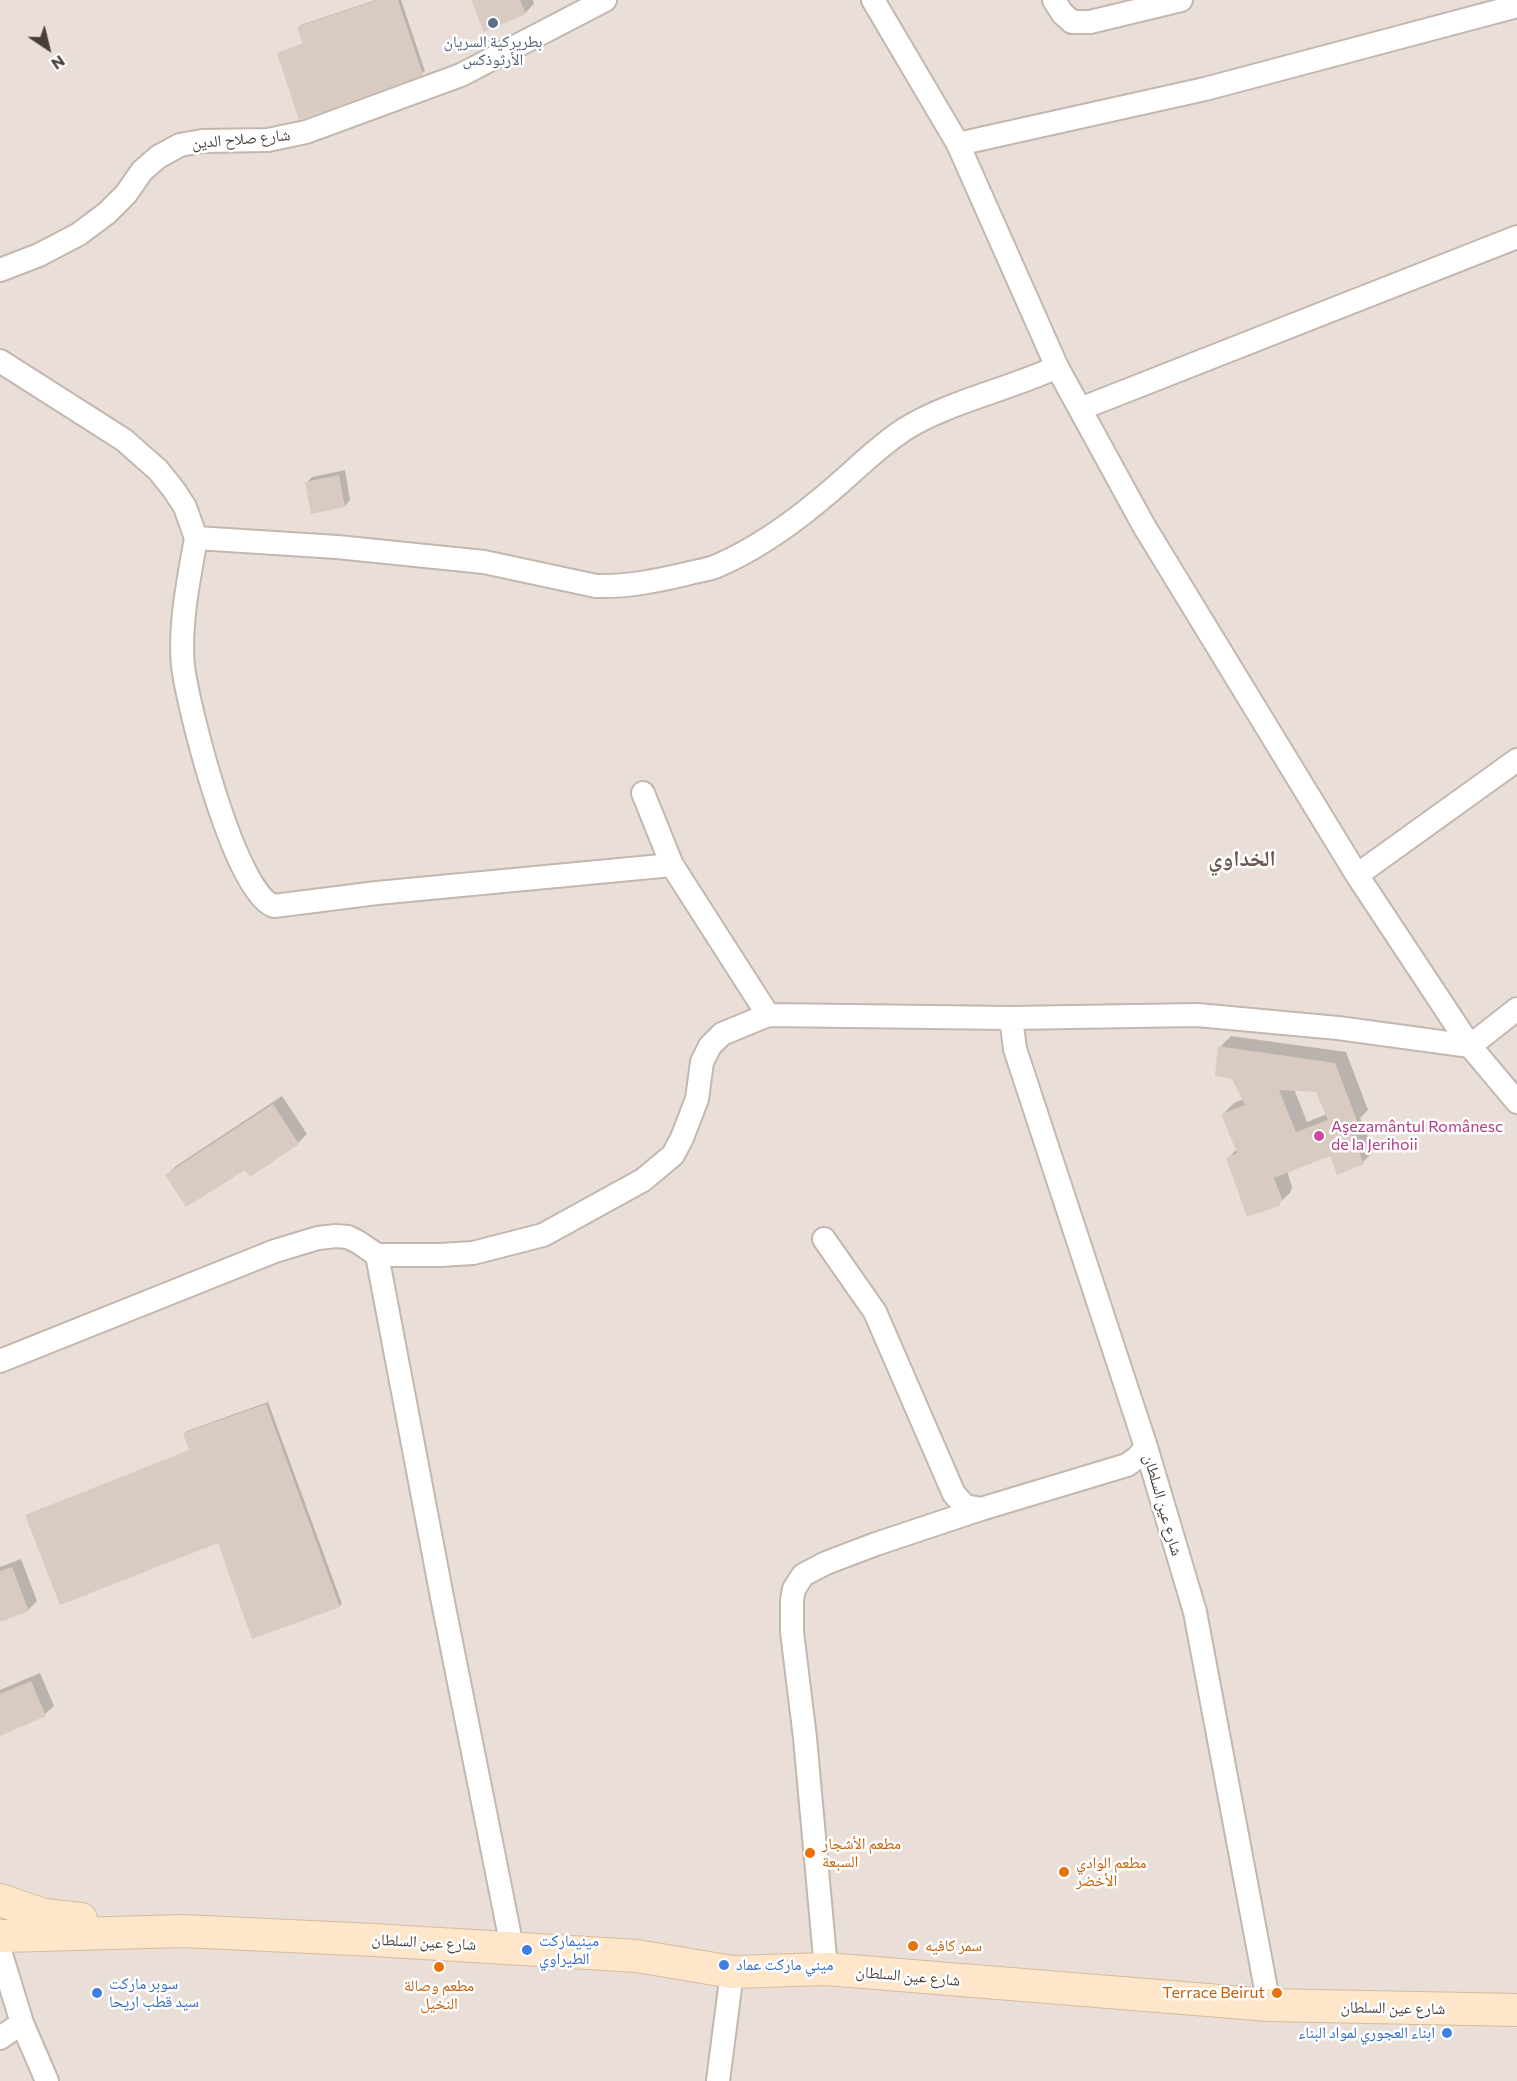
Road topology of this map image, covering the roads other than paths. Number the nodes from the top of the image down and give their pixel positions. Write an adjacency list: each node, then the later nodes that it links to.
1 (605, 0): 8 (street, شارع صلاح الدين)
2 (873, 0): 6 (street)
3 (1054, 0): 4 (street)
4 (1181, 0)
5 (1517, 6): 6 (street)
6 (958, 144): 10 (street)
7 (1517, 237): 11 (street)
8 (0, 270)
9 (0, 361): 12 (street)
10 (1057, 367): 11 (street); 12 (street)
11 (1080, 409): 16 (street)
12 (196, 538): 15 (street)
13 (1517, 760): 16 (street)
14 (643, 793): 15 (street)
15 (672, 865): 18 (street)
16 (1357, 875): 20 (street)
17 (1517, 1010): 20 (street)
18 (768, 1016): 19 (street); 23 (street)
19 (1011, 1018): 20 (street); 25 (street, شارع عين السلطان)
20 (1470, 1046): 21 (street)
21 (1517, 1102)
22 (824, 1239): 26 (street)
23 (377, 1255): 24 (street); 32 (street)
24 (0, 1361)
25 (1146, 1447): 27 (street); 36 (street, شارع عين السلطان)
26 (954, 1494): 27 (street); 28 (street)
27 (981, 1509): 28 (street)
28 (936, 1524): 33 (street)
29 (0, 1900): 30 (main road, شارع عين السلطان)
30 (152, 1932): 31 (main road, شارع عين السلطان); 32 (main road, شارع عين السلطان)
31 (1, 1933): 38 (street)
32 (512, 1947): 34 (main road, شارع عين السلطان)
33 (826, 1969): 34 (main road, شارع عين السلطان); 36 (main road, شارع عين السلطان)
34 (732, 1972): 41 (street)
35 (0, 1986): 38 (street)
36 (1269, 2005): 37 (main road, شارع عين السلطان)
37 (1517, 2010)
38 (22, 2023): 39 (street); 40 (street)
39 (0, 2037)
40 (47, 2081)
41 (718, 2081)

